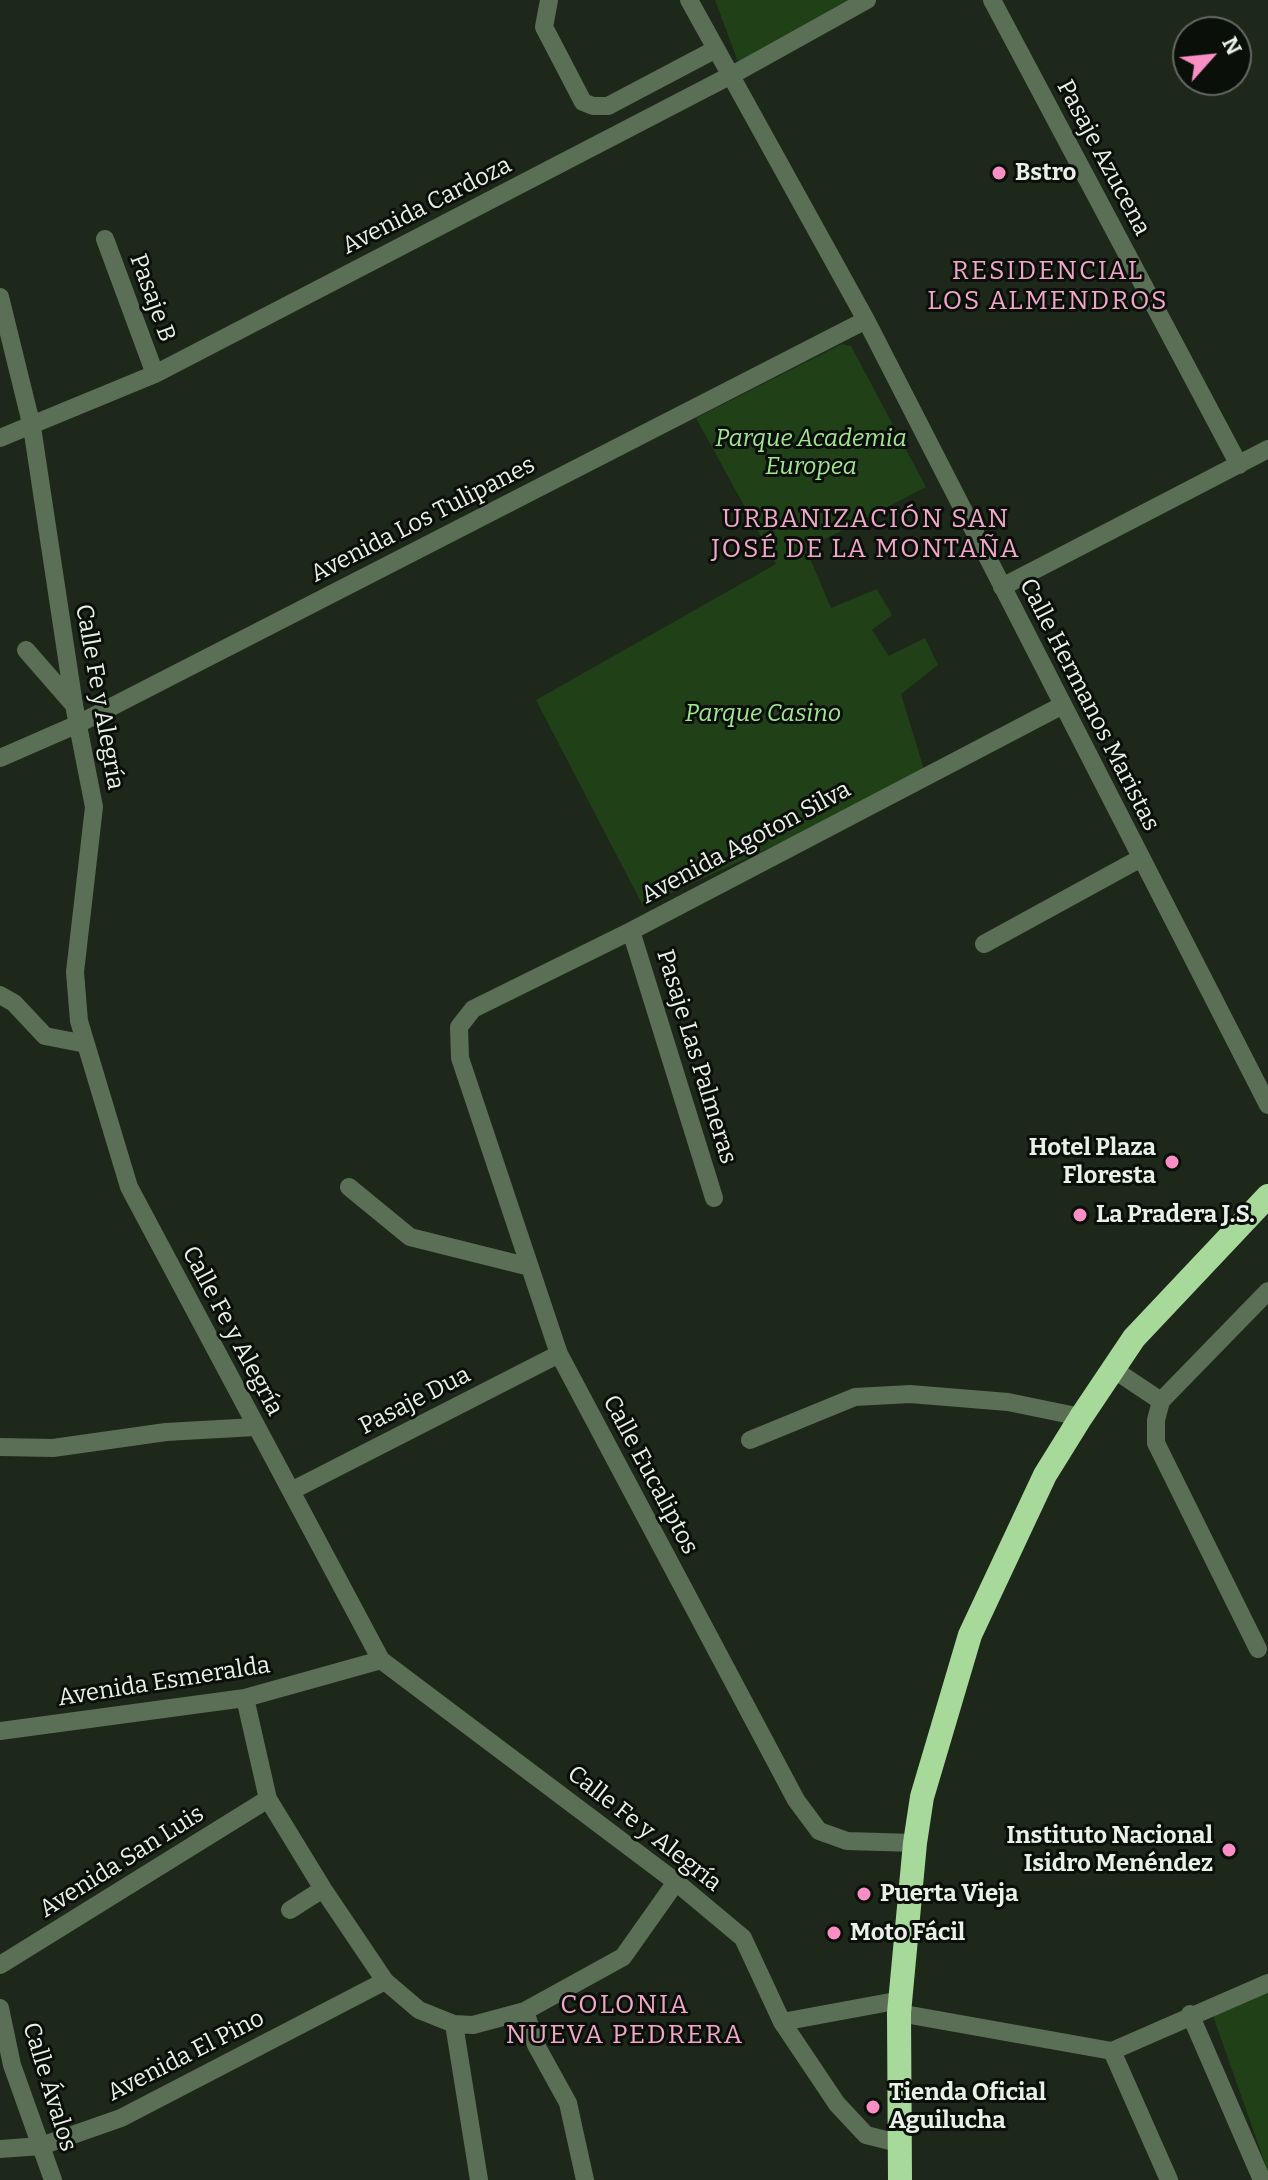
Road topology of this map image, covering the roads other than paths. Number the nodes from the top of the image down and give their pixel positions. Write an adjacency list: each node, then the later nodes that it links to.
1 (549, 0): 5 (street)
2 (689, 0): 5 (street, Calle Hermanos Maristas)
3 (867, 0): 6 (street, Avenida Cardoza)
4 (992, 0): 14 (street, Pasaje Azucena)
5 (716, 49): 6 (street, Calle Hermanos Maristas)
6 (731, 74): 9 (street, Calle Hermanos Maristas); 10 (street, Avenida Cardoza)
7 (105, 239): 10 (street, Pasaje B)
8 (0, 297): 11 (street, Calle Fe y Alegría)
9 (866, 320): 15 (street, Calle Hermanos Maristas); 18 (street, Avenida Los Tulipanes)
10 (155, 374): 11 (street, Avenida Cardoza)
11 (32, 427): 12 (street, Avenida Cardoza); 18 (street, Calle Fe y Alegría)
12 (0, 438)
13 (1268, 449): 14 (street)
14 (1239, 465): 15 (street)
15 (1002, 587): 17 (street, Calle Hermanos Maristas)
16 (26, 650): 18 (street)
17 (1061, 706): 20 (street, Calle Hermanos Maristas); 21 (street, Avenida Agoton Silva)
18 (76, 715): 19 (street, Avenida Los Tulipanes); 25 (street, Calle Fe y Alegría)
19 (0, 758)
20 (1141, 858): 22 (street); 26 (street, Calle Hermanos Maristas)
21 (631, 931): 24 (street, Avenida Agoton Silva); 29 (street, Pasaje Las Palmeras)
22 (984, 944)
23 (0, 995): 25 (street)
24 (459, 1027): 32 (street, Calle Eucaliptos)
25 (86, 1044): 38 (street, Calle Fe y Alegría)
26 (1268, 1105)
27 (349, 1187): 32 (street)
28 (1268, 1196): 31 (highway)
29 (714, 1198)
30 (1268, 1207): 31 (highway)
31 (1246, 1221): 35 (highway)
32 (530, 1267): 34 (street, Calle Eucaliptos)
33 (1268, 1291): 36 (street)
34 (559, 1354): 41 (street, Pasaje Dua); 47 (street, Calle Eucaliptos)
35 (1113, 1369): 36 (street); 37 (highway)
36 (1161, 1401): 42 (street)
37 (1081, 1417): 39 (street); 47 (highway)
38 (255, 1427): 40 (street); 41 (street, Calle Fe y Alegría)
39 (750, 1440)
40 (0, 1447)
41 (293, 1490): 43 (street, Calle Fe y Alegría)
42 (1258, 1649)
43 (381, 1660): 44 (street, Avenida Esmeralda); 48 (street, Calle Fe y Alegría)
44 (245, 1698): 45 (street, Avenida Esmeralda); 46 (street)
45 (0, 1731)
46 (268, 1799): 49 (street); 51 (street, Avenida San Luis)
47 (915, 1843): 54 (highway)
48 (676, 1882): 56 (street); 58 (street, Calle Fe y Alegría)
49 (323, 1889): 50 (street); 52 (street)
50 (290, 1910)
51 (0, 1965)
52 (385, 1981): 59 (street); 62 (street, Avenida El Pino)
53 (1268, 1983): 57 (street)
54 (900, 2007): 58 (street); 60 (street); 61 (highway)
55 (0, 2008): 62 (street, Calle Ávalos)
56 (525, 2011): 59 (street); 66 (street)
57 (1190, 2014): 60 (street); 69 (street)
58 (782, 2022): 61 (street, Calle Fe y Alegría)
59 (454, 2024): 65 (street)
60 (1112, 2051): 68 (street)
61 (898, 2143): 67 (highway)
62 (41, 2146): 63 (street, Avenida El Pino); 64 (street, Calle Ávalos)
63 (0, 2149)
64 (53, 2180)
65 (479, 2180)
66 (585, 2180)
67 (900, 2180)
68 (1169, 2180)
69 (1262, 2180)

